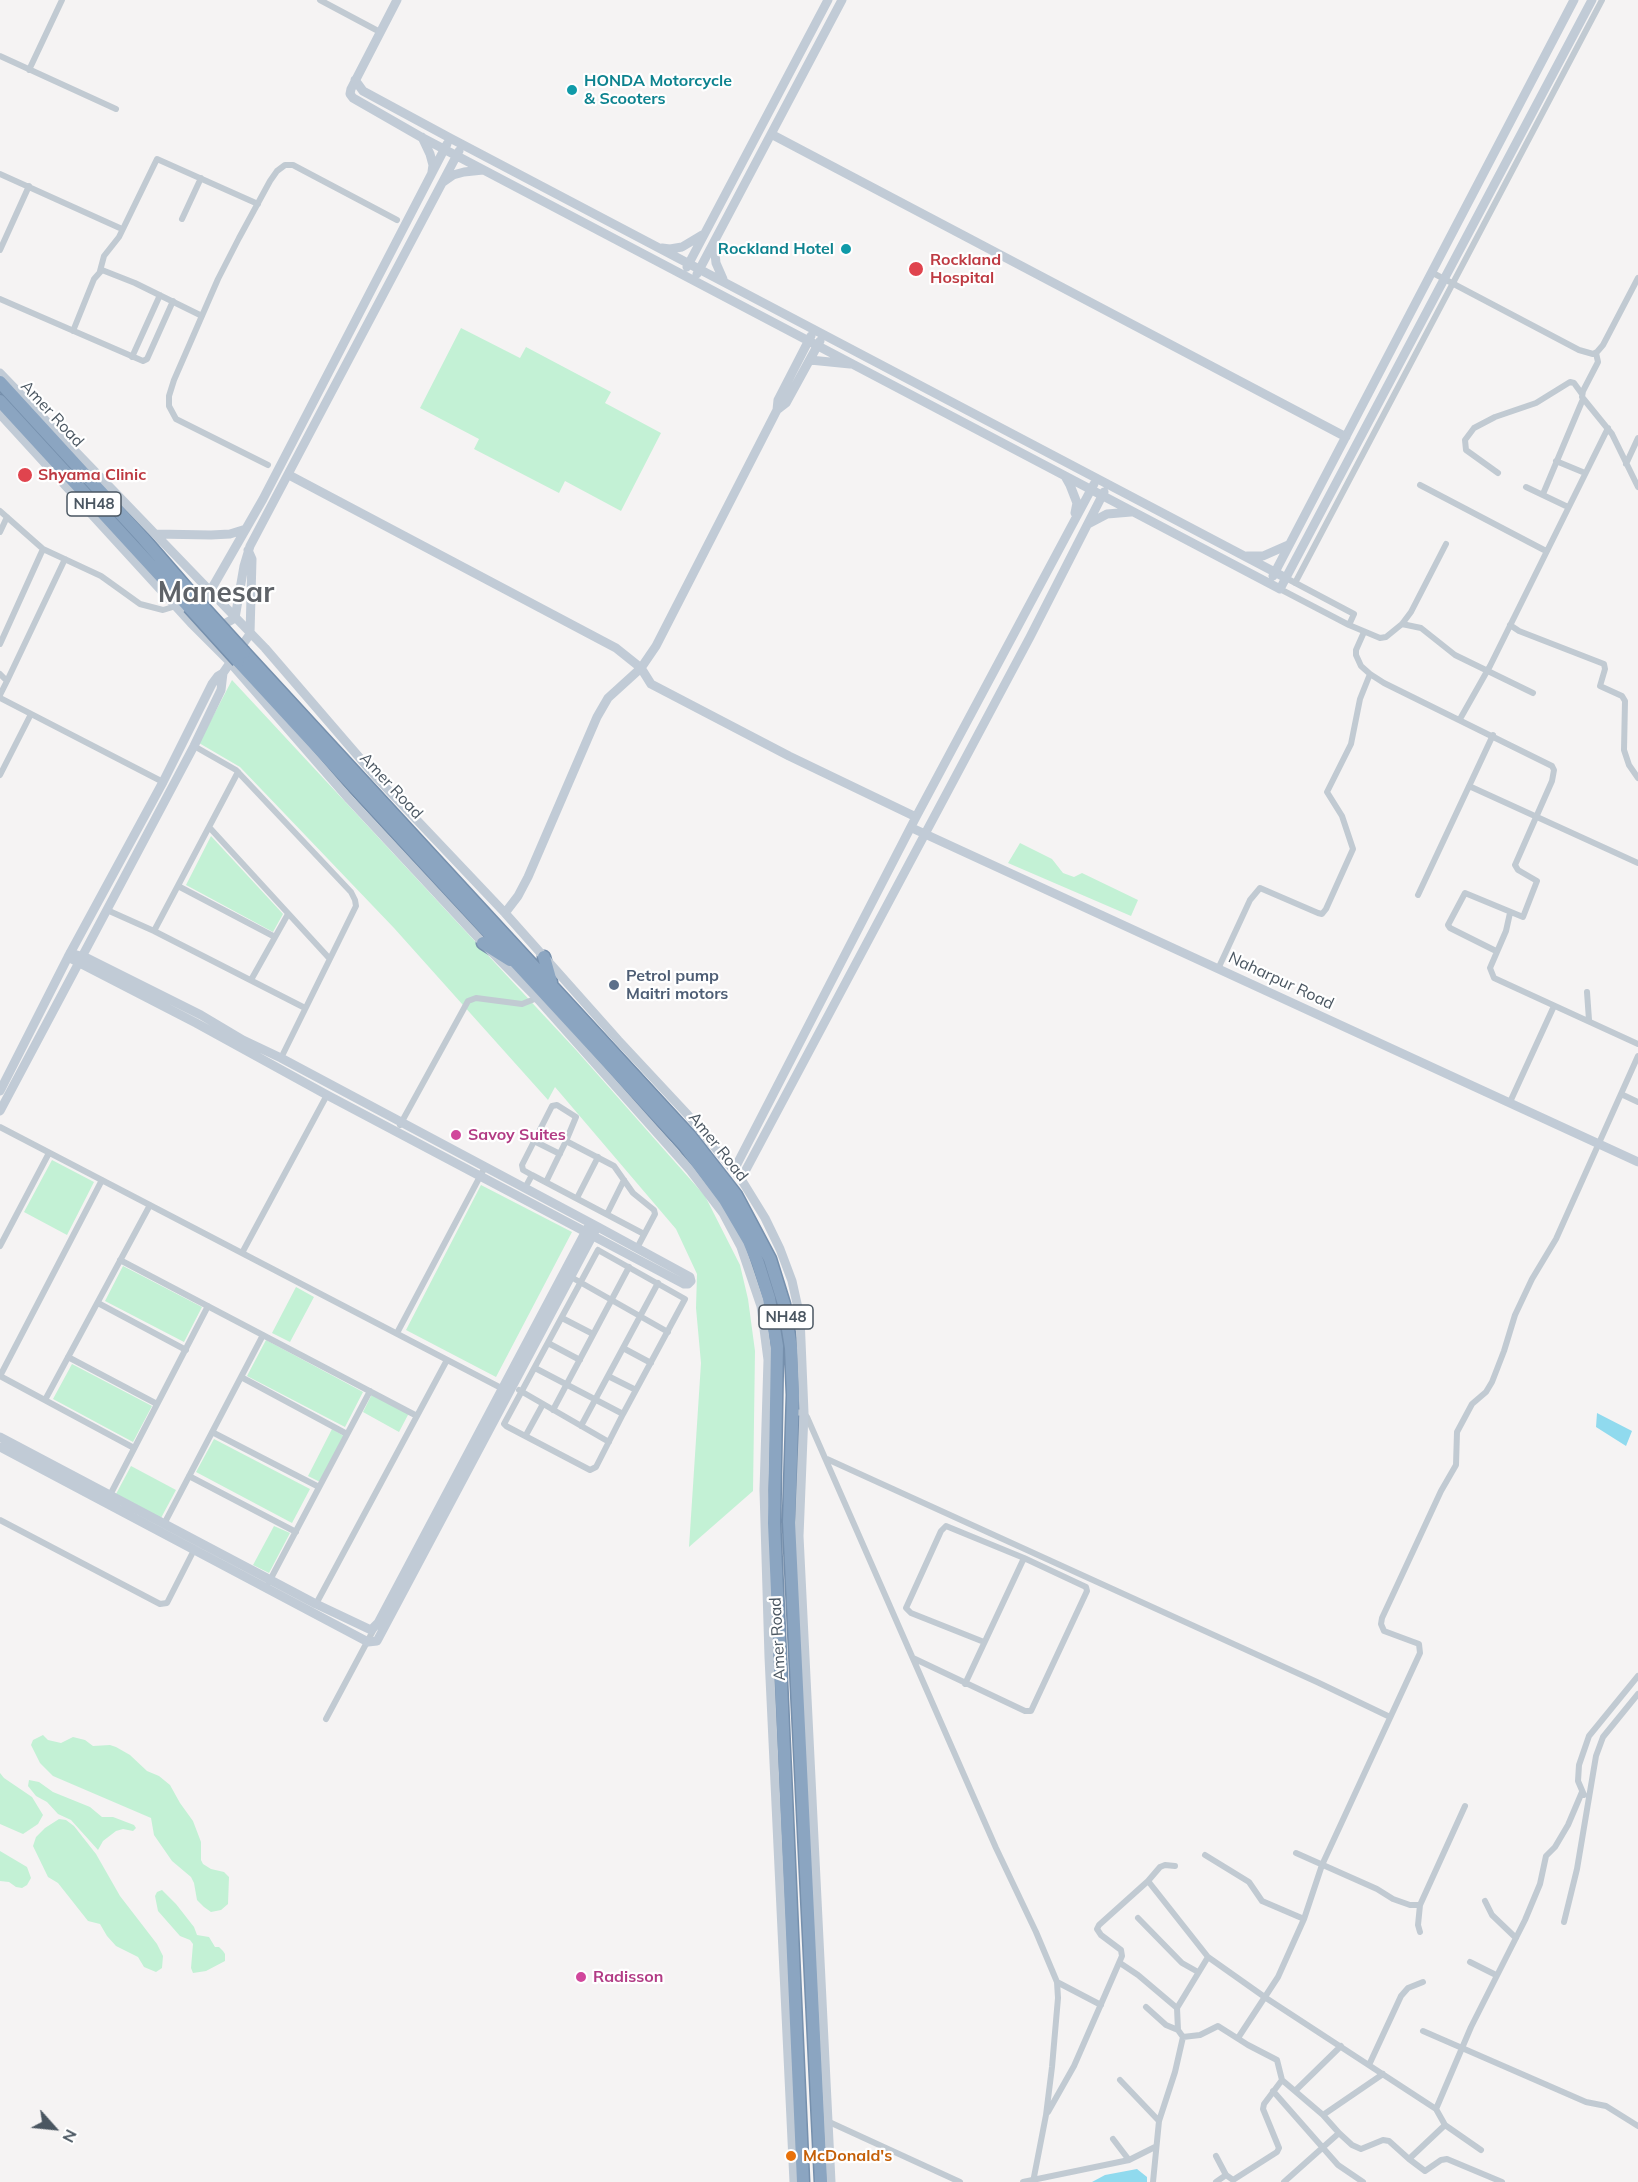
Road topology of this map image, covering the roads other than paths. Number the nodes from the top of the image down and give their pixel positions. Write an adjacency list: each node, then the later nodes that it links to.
1 (62, 0): 11 (street)
2 (320, 0): 9 (street)
3 (397, 0): 9 (street)
4 (828, 0): 32 (street)
5 (842, 0): 14 (street)
6 (1574, 0): 39 (street)
7 (1592, 0): 43 (street)
8 (1602, 0): 43 (street)
9 (381, 32): 12 (street)
10 (0, 57): 11 (street)
11 (29, 70): 13 (street)
12 (355, 80): 15 (street); 16 (street)
13 (116, 109)
14 (771, 134): 33 (street); 66 (street)
15 (421, 137): 18 (street); 22 (street)
16 (450, 138): 17 (street); 18 (street)
17 (463, 144): 19 (street); 34 (street)
18 (445, 149): 19 (street); 22 (street)
19 (457, 156): 20 (street); 24 (street)
20 (486, 171): 24 (street); 40 (street)
21 (0, 174): 25 (street)
22 (432, 174): 29 (street)
23 (201, 177): 26 (street); 27 (street); 31 (street)
24 (442, 183): 30 (street)
25 (29, 186): 31 (street); 35 (street)
26 (258, 204): 28 (street); 48 (street)
27 (182, 219)
28 (397, 220)
29 (408, 221): 30 (street); 90 (street)
30 (419, 227): 74 (street)
31 (122, 229): 38 (street)
32 (704, 234): 34 (street); 36 (street)
33 (714, 242): 37 (street); 44 (street)
34 (660, 248): 36 (street)
35 (0, 250)
36 (688, 263): 37 (street); 40 (street)
37 (700, 269): 42 (street); 44 (street)
38 (100, 271): 45 (street); 49 (street)
39 (1431, 272): 43 (street); 66 (street)
40 (683, 274): 42 (street)
41 (1638, 278): 52 (street)
42 (694, 280): 51 (street)
43 (1449, 281): 52 (street); 101 (street)
44 (729, 284): 50 (street)
45 (160, 295): 47 (street); 53 (street)
46 (0, 299): 49 (street)
47 (172, 301): 48 (street); 53 (street)
48 (201, 316): 71 (street)
49 (73, 331): 53 (street)
50 (819, 331): 51 (street); 76 (street)
51 (814, 342): 54 (street); 55 (street); 62 (street)
52 (1596, 353): 58 (street)
53 (132, 357)
54 (810, 360): 55 (street); 62 (street)
55 (855, 364): 75 (street)
56 (0, 373): 61 (street)
57 (0, 382): 59 (highway, Amer Road / NH48)
58 (1582, 396): 65 (street); 69 (street); 72 (street)
59 (16, 398): 61 (highway); 105 (highway, Amer Road / NH48)
60 (0, 401): 64 (highway, Amer Road / NH48)
61 (29, 404): 92 (street)
62 (777, 410): 117 (street)
63 (0, 414): 68 (street)
64 (20, 423): 68 (highway); 105 (highway, Amer Road / NH48)
65 (1608, 428): 70 (street); 73 (street)
66 (1346, 437): 93 (street)
67 (1638, 438): 70 (street)
68 (31, 447): 106 (street)
69 (1556, 461): 73 (street); 82 (street)
70 (1626, 464): 80 (street)
71 (268, 465)
72 (1498, 473)
73 (1586, 473): 84 (street)
74 (289, 475): 96 (street); 117 (street)
75 (1064, 475): 81 (street); 88 (street)
76 (1096, 478): 77 (street); 81 (street)
77 (1108, 485): 83 (street); 98 (street)
78 (1420, 485): 97 (street)
79 (1526, 487): 82 (street)
80 (1638, 487)
81 (1091, 489): 83 (street); 88 (street)
82 (1543, 494): 84 (street)
83 (1102, 495): 86 (street); 89 (street)
84 (1568, 507): 97 (street)
85 (0, 511): 87 (street)
86 (1134, 512): 89 (street); 102 (street)
87 (7, 518): 91 (street); 95 (street)
88 (1075, 518): 134 (street)
89 (1088, 525): 138 (street)
90 (246, 529): 92 (street); 104 (street)
91 (0, 532)
92 (154, 534): 104 (street)
93 (1289, 544): 98 (street); 100 (street)
94 (1446, 544): 109 (street)
95 (43, 549): 99 (street); 115 (street)
96 (249, 550): 107 (street); 113 (street)
97 (1546, 551): 111 (street)
98 (1244, 556): 100 (street)
99 (65, 560): 106 (street); 122 (street)
100 (1275, 572): 101 (street); 102 (street)
101 (1290, 580): 103 (street); 110 (street)
102 (1269, 583): 103 (street)
103 (1280, 589): 110 (street)
104 (210, 591): 107 (street); 108 (street)
105 (192, 603): 116 (highway, Amer Road / NH48, bridge)
106 (176, 606): 108 (street)
107 (235, 618): 113 (street); 114 (street)
108 (191, 623): 114 (street)
109 (1402, 624): 112 (street); 118 (street)
110 (1349, 625): 112 (street)
111 (1510, 625): 118 (street); 131 (street)
112 (1364, 632): 121 (street)
113 (250, 634): 116 (street); 143 (street)
114 (204, 636): 116 (street)
115 (0, 644)
116 (237, 659): 119 (street); 148 (street); 154 (highway, Amer Road / NH48); 157 (highway, Amer Road / NH48)
117 (640, 668): 134 (street); 143 (street)
118 (1487, 671): 123 (street); 126 (street)
119 (223, 673): 128 (street); 132 (street)
120 (0, 674): 122 (street)
121 (1370, 674): 126 (street); 155 (street)
122 (7, 681): 124 (street)
123 (1533, 693)
124 (0, 696): 125 (street)
125 (32, 714): 130 (street); 132 (street)
126 (1460, 719): 127 (street)
127 (1492, 735): 133 (street); 135 (street)
128 (194, 746): 129 (street); 142 (street)
129 (238, 772): 136 (street); 152 (street)
130 (0, 775)
131 (1638, 778)
132 (163, 782): 150 (street)
133 (1469, 786): 135 (street); 141 (street)
134 (916, 817): 137 (street)
135 (1535, 817): 139 (street); 144 (street)
136 (209, 827): 140 (street); 145 (street)
137 (912, 828): 138 (street, Naharpur Road); 181 (street)
138 (925, 833): 155 (street, Naharpur Road); 184 (street)
139 (1638, 863)
140 (178, 886): 146 (street); 147 (street)
141 (1418, 895)
142 (107, 910): 146 (street); 153 (street)
143 (505, 913): 151 (street)
144 (1510, 913): 149 (street); 149 (street)
145 (288, 914): 147 (street); 152 (street)
146 (154, 931): 156 (street)
147 (275, 937): 156 (street)
148 (483, 943): 154 (highway); 159 (street)
149 (1496, 951): 160 (street)
150 (69, 955): 153 (street); 166 (street)
151 (544, 957): 157 (highway); 181 (street)
152 (329, 958): 161 (street)
153 (81, 959): 165 (street); 168 (street); 171 (street)
154 (522, 966): 243 (highway, Amer Road / NH48)
155 (1218, 969): 169 (street, Naharpur Road)
156 (251, 980): 161 (street)
157 (552, 985): 231 (highway, Amer Road / NH48)
158 (1587, 992): 162 (street)
159 (537, 998): 173 (street); 243 (street)
160 (1554, 1006): 162 (street); 169 (street)
161 (304, 1008): 165 (street)
162 (1589, 1020): 163 (street)
163 (1638, 1044)
164 (1638, 1056): 167 (street)
165 (281, 1058): 173 (street)
166 (0, 1091)
167 (1621, 1094): 170 (street); 176 (street)
168 (327, 1095): 173 (street); 196 (street)
169 (1510, 1102): 176 (street, Naharpur Road)
170 (1638, 1102)
171 (0, 1111)
172 (0, 1127): 177 (street)
173 (399, 1127): 182 (street)
174 (534, 1141): 175 (street); 178 (street); 183 (street)
175 (566, 1141): 178 (street); 179 (street)
176 (1599, 1144): 180 (street, Naharpur Road); 261 (street)
177 (49, 1153): 185 (street); 194 (street)
178 (560, 1154): 187 (street)
179 (598, 1157): 186 (street); 189 (street)
180 (1638, 1162)
181 (734, 1170): 184 (street)
182 (483, 1171): 188 (street); 192 (street); 208 (street)
183 (532, 1175): 187 (street); 188 (street)
184 (741, 1179): 231 (street)
185 (102, 1180): 190 (street); 219 (street)
186 (624, 1180): 191 (street); 193 (street)
187 (546, 1182): 189 (street)
188 (525, 1188): 192 (street)
189 (577, 1198): 191 (street)
190 (150, 1205): 196 (street); 197 (street)
191 (607, 1214): 193 (street)
192 (592, 1229): 195 (street); 195 (street); 199 (street); 223 (street)
193 (644, 1234): 195 (street)
194 (0, 1246)
195 (637, 1248)
196 (242, 1253): 208 (street)
197 (120, 1260): 203 (street); 204 (street)
198 (629, 1267): 200 (street); 201 (street); 202 (street)
199 (571, 1277): 200 (street); 223 (street)
200 (580, 1283): 202 (street); 206 (street)
201 (658, 1283): 205 (street); 207 (street)
202 (610, 1301): 205 (street); 209 (street)
203 (98, 1303): 213 (street); 214 (street)
204 (208, 1306): 210 (street); 213 (street)
205 (639, 1317): 207 (street); 212 (street)
206 (562, 1318): 209 (street); 211 (street)
207 (668, 1332): 217 (street)
208 (397, 1333): 216 (street)
209 (593, 1334): 215 (street)
210 (263, 1335): 221 (street); 225 (street)
211 (548, 1343): 215 (street); 218 (street)
212 (623, 1348): 217 (street); 220 (street)
213 (186, 1350): 228 (street)
214 (68, 1357): 227 (street); 228 (street)
215 (580, 1359): 222 (street)
216 (447, 1360): 223 (street); 233 (street)
217 (651, 1363): 224 (street)
218 (535, 1368): 222 (street); 223 (street)
219 (0, 1376): 227 (street)
220 (608, 1376): 224 (street); 226 (street)
221 (241, 1377): 235 (street); 236 (street)
222 (567, 1384): 226 (street); 230 (street)
223 (512, 1390): 229 (street); 237 (street); 254 (street); 255 (street)
224 (636, 1390): 232 (street)
225 (370, 1391): 233 (street); 236 (street)
226 (596, 1399): 232 (street); 234 (street)
227 (45, 1400): 241 (street)
228 (157, 1404): 241 (street)
229 (543, 1404): 230 (street); 237 (street)
230 (553, 1410): 234 (street)
231 (798, 1412): 242 (street); 304 (highway, Amer Road / NH48)
232 (623, 1414): 239 (street)
233 (417, 1416): 253 (street)
234 (581, 1426): 239 (street)
235 (212, 1432): 244 (street); 245 (street)
236 (347, 1434): 245 (street)
237 (526, 1435): 239 (street)
238 (0, 1437): 246 (street)
239 (609, 1442)
240 (0, 1447): 246 (street)
241 (134, 1448): 246 (street)
242 (826, 1459): 257 (street); 261 (street)
243 (769, 1475): 318 (street); 319 (highway, Amer Road / NH48)
244 (189, 1476): 248 (street); 249 (street)
245 (320, 1487): 249 (street)
246 (108, 1500): 248 (street); 250 (street)
247 (0, 1520): 250 (street)
248 (164, 1524): 252 (street)
249 (296, 1532): 252 (street)
250 (194, 1551): 252 (street)
251 (1024, 1558): 256 (street); 256 (street); 259 (street)
252 (268, 1584): 253 (street); 255 (street)
253 (316, 1604): 254 (street)
254 (375, 1628): 255 (street)
255 (368, 1642): 262 (street)
256 (984, 1642): 259 (street)
257 (912, 1658): 259 (street); 283 (street)
258 (1638, 1676): 263 (street)
259 (965, 1684)
260 (1638, 1694): 264 (street)
261 (1390, 1718): 268 (street)
262 (326, 1719)
263 (1582, 1792): 264 (street); 277 (street)
264 (1588, 1800): 275 (street)
265 (1466, 1806): 272 (street)
266 (1296, 1853): 268 (street)
267 (1205, 1855): 274 (street)
268 (1322, 1865): 272 (street); 274 (street)
269 (1175, 1866): 270 (street)
270 (1148, 1881): 278 (street); 280 (street)
271 (1485, 1901): 277 (street)
272 (1420, 1905): 276 (street)
273 (1138, 1918): 281 (street)
274 (1304, 1919): 285 (street)
275 (1564, 1922)
276 (1420, 1932)
277 (1516, 1938): 282 (street)
278 (1208, 1957): 281 (street); 285 (street)
279 (1470, 1962): 282 (street)
280 (1120, 1963): 286 (street); 288 (street)
281 (1198, 1972): 288 (street)
282 (1496, 1975): 294 (street)
283 (1057, 1982): 286 (street); 302 (street)
284 (1423, 1982): 295 (street)
285 (1266, 1998): 292 (street); 293 (street)
286 (1101, 2005): 302 (street)
287 (1146, 2007): 289 (street)
288 (1177, 2008): 289 (street)
289 (1178, 2030): 291 (street)
290 (1423, 2031): 294 (street)
291 (1183, 2037): 292 (street); 305 (street)
292 (1238, 2038): 298 (street)
293 (1341, 2046): 295 (street); 300 (street)
294 (1461, 2049): 301 (street); 307 (street)
295 (1370, 2066): 296 (street)
296 (1383, 2074): 301 (street); 303 (street)
297 (1120, 2080): 305 (street)
298 (1282, 2080): 299 (street); 300 (street)
299 (1273, 2091): 311 (street); 316 (street)
300 (1296, 2091): 303 (street)
301 (1436, 2109): 306 (street)
302 (1046, 2115): 317 (street)
303 (1323, 2115): 308 (street)
304 (822, 2121): 320 (highway, Amer Road / NH48); 321 (street); 322 (street)
305 (1159, 2121): 310 (street)
306 (1445, 2125): 312 (street); 314 (street)
307 (1638, 2126)
308 (1339, 2133): 311 (street); 314 (street)
309 (1113, 2139): 315 (street)
310 (1155, 2147): 315 (street); 324 (street)
311 (1322, 2148): 326 (street); 327 (street)
312 (1481, 2150)
313 (1216, 2156): 316 (street)
314 (1409, 2159): 328 (street)
315 (1129, 2160): 317 (street)
316 (1226, 2175): 325 (street)
317 (1034, 2181): 323 (street)
318 (794, 2182)
319 (803, 2182)
320 (820, 2182)
321 (831, 2182)
322 (960, 2182)
323 (1023, 2182)
324 (1153, 2182)
325 (1216, 2182)
326 (1284, 2182)
327 (1363, 2182)
328 (1502, 2182)

